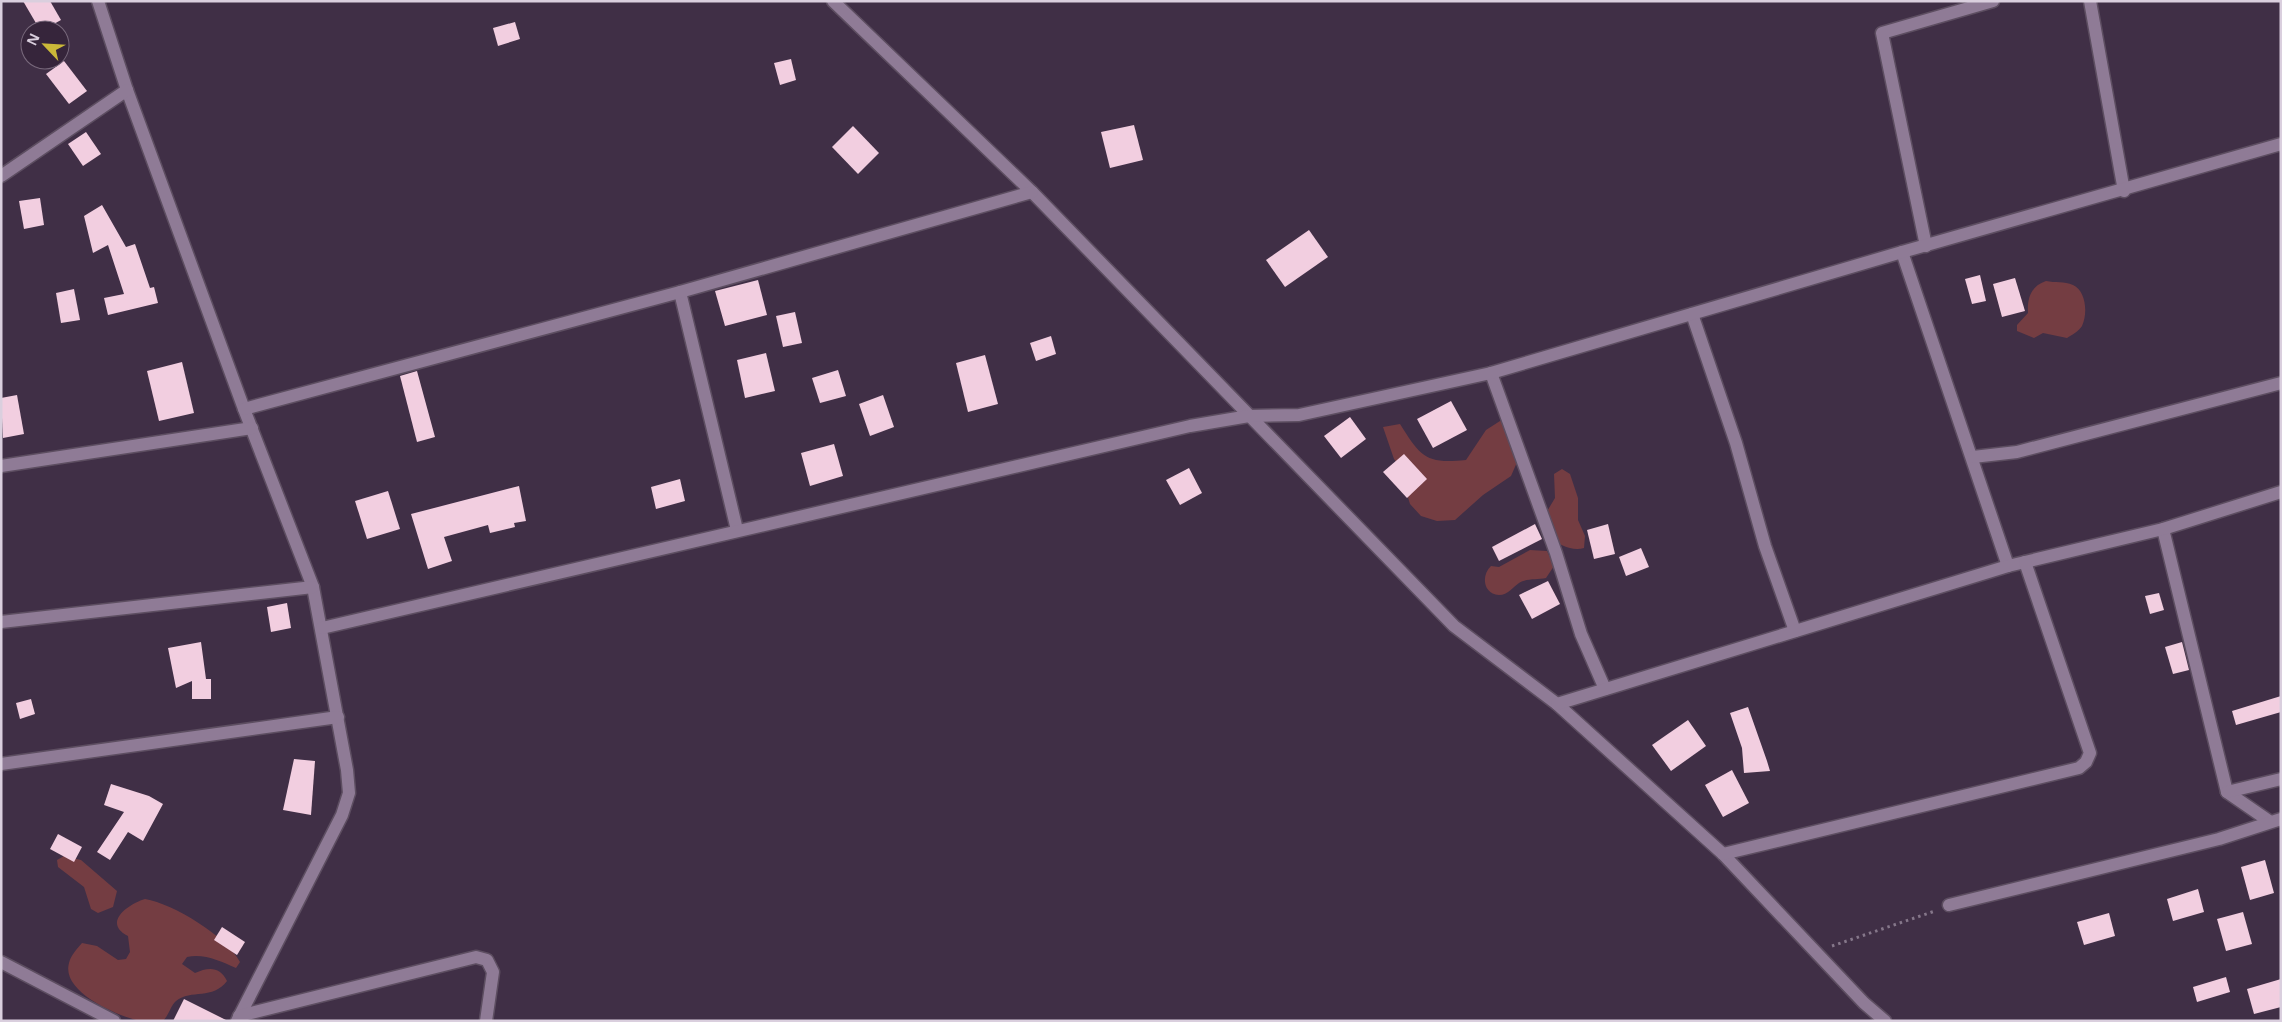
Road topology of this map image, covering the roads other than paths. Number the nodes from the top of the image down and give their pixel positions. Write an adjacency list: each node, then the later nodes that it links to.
1 (98, 1): 5 (street)
2 (833, 1): 9 (street)
3 (1992, 1): 10 (street)
4 (2090, 1): 8 (street)
5 (127, 90): 7 (street); 16 (street)
6 (2281, 144): 8 (street)
7 (1, 176)
8 (2124, 190): 10 (street)
9 (1032, 192): 12 (street); 17 (street)
10 (1926, 246): 11 (street)
11 (1902, 252): 13 (street); 19 (street)
12 (680, 292): 16 (street); 23 (street)
13 (1692, 314): 14 (street); 29 (street)
14 (1491, 373): 17 (street); 30 (street)
15 (2281, 383): 19 (street)
16 (244, 409): 18 (street)
17 (1249, 416): 23 (street); 31 (street)
18 (252, 428): 20 (street); 26 (street)
19 (1973, 457): 25 (street)
20 (1, 466)
21 (2281, 492): 22 (street)
22 (2163, 529): 24 (street); 35 (street)
23 (737, 530): 28 (street)
24 (2025, 562): 25 (street); 37 (street)
25 (2008, 566): 29 (street)
26 (313, 587): 27 (street); 28 (street)
27 (1, 622)
28 (322, 628): 32 (street)
29 (1795, 631): 30 (street)
30 (1605, 688): 31 (street)
31 (1557, 704): 37 (street)
32 (338, 717): 33 (street); 40 (street)
33 (1, 764)
34 (2281, 778): 35 (street)
35 (2227, 792): 36 (street)
36 (2278, 820): 38 (street)
37 (1723, 854): 43 (street)
38 (1949, 905)
39 (1, 962): 41 (street)
40 (238, 1018): 42 (street)
41 (114, 1021)
42 (486, 1021)
43 (1885, 1021)

